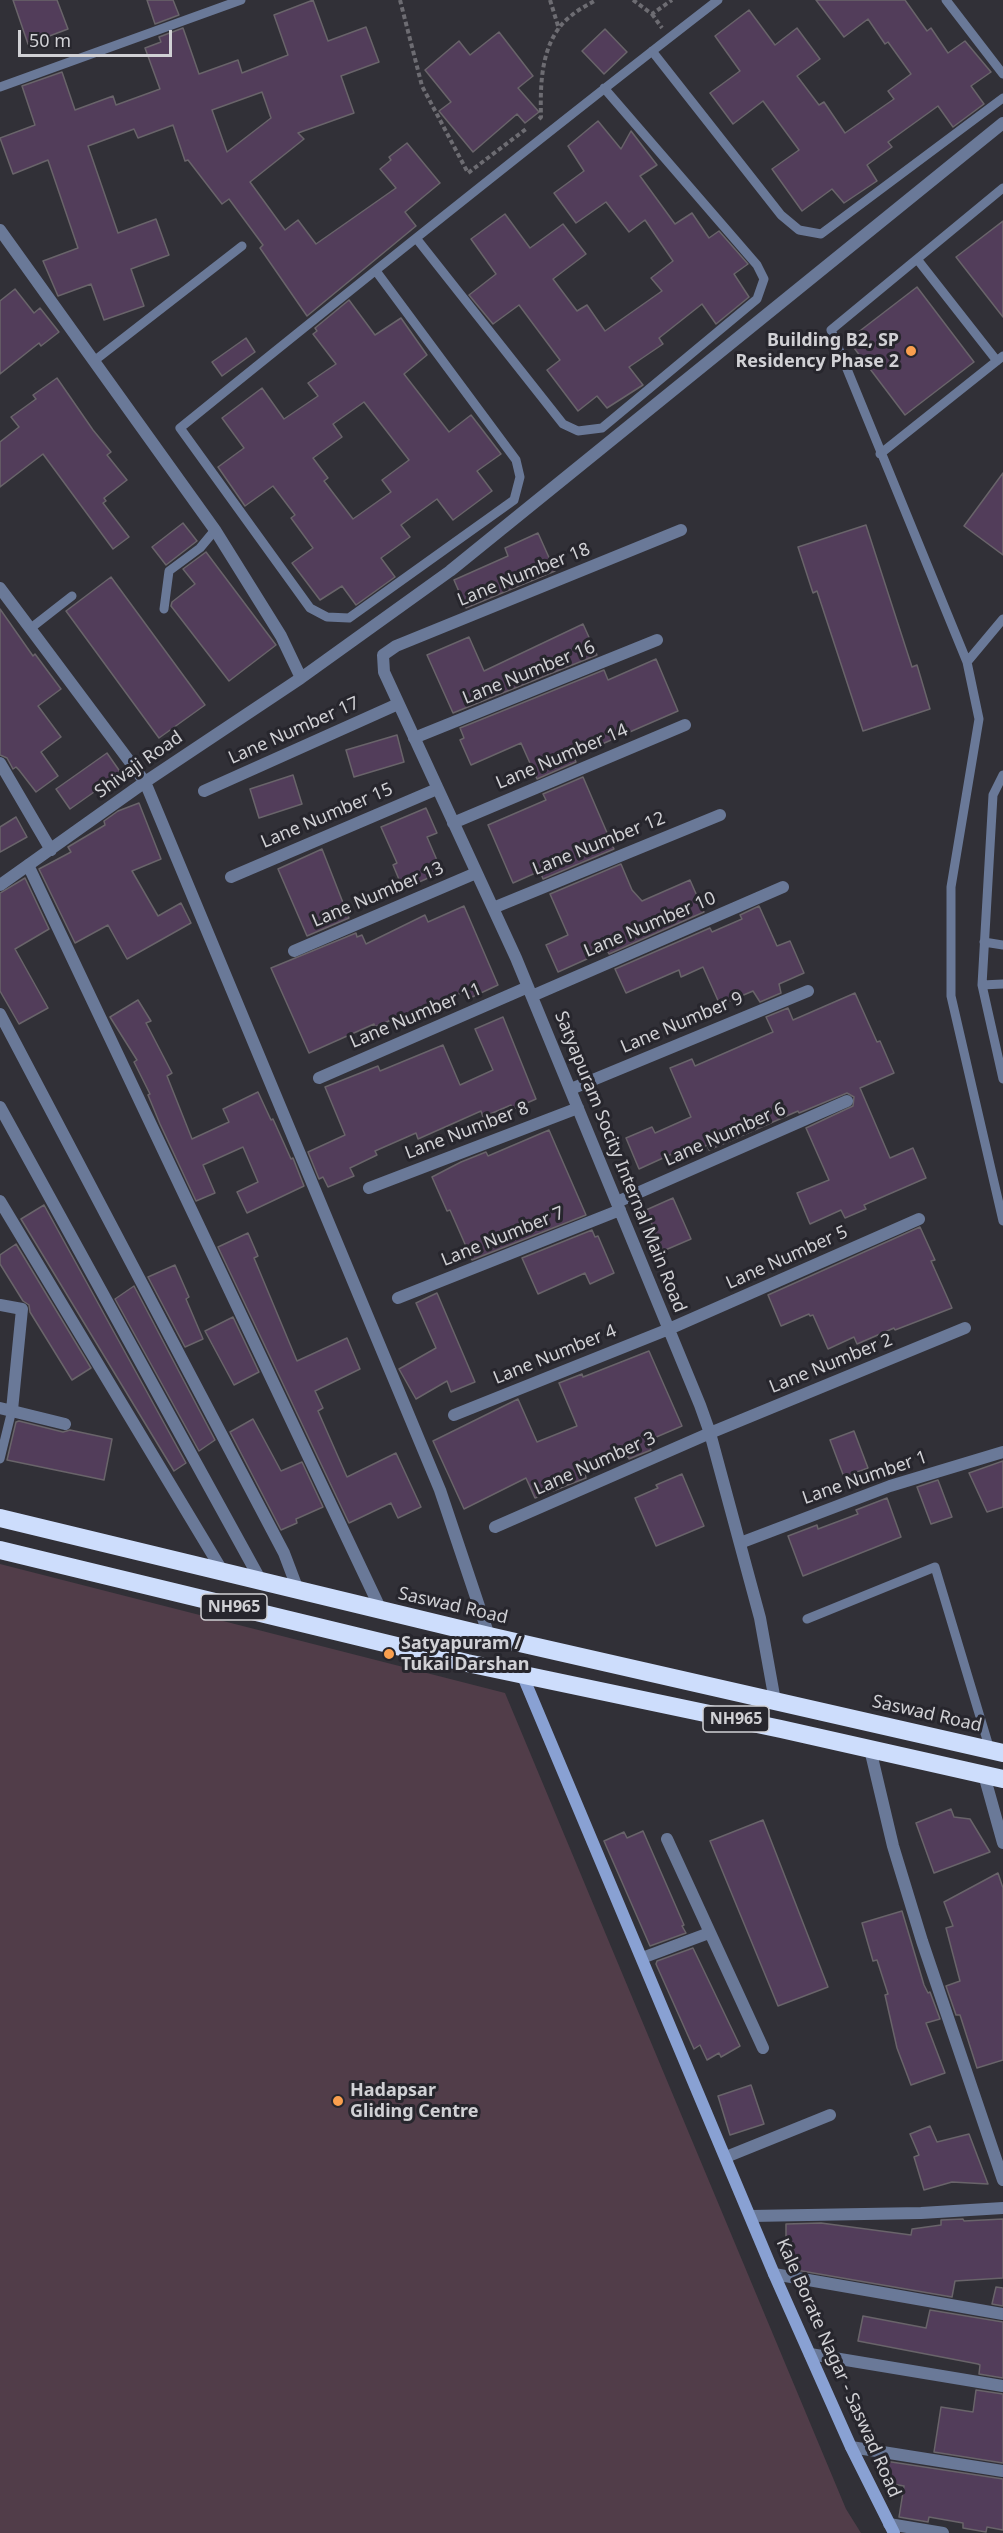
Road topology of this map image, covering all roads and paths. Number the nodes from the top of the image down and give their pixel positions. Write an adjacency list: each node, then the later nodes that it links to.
1 (241, 0): 12 (lane)
2 (400, 0): 9 (path)
3 (550, 0): 9 (path)
4 (596, 0): 9 (path)
5 (633, 0): 6 (path)
6 (672, 0)
7 (718, 0): 10 (lane)
8 (946, 0): 11 (lane)
9 (559, 30)
10 (652, 51): 13 (lane); 14 (lane)
11 (1003, 74)
12 (0, 87)
13 (604, 88): 18 (lane); 18 (lane)
14 (1003, 98)
15 (1003, 123): 35 (street, Shivaji Road)
16 (1003, 188): 20 (lane)
17 (0, 230): 23 (street)
18 (417, 238): 21 (lane)
19 (242, 246): 23 (lane)
20 (917, 259): 22 (lane); 24 (lane)
21 (376, 271): 21 (lane)
22 (1000, 359): 24 (lane)
23 (94, 361): 25 (street)
24 (880, 454): 34 (lane)
25 (214, 530): 29 (lane); 35 (street)
26 (681, 530): 33 (street, Lane Number 18)
27 (0, 588): 31 (street)
28 (72, 596): 31 (lane)
29 (164, 609)
30 (1003, 619): 34 (lane)
31 (31, 628): 41 (street)
32 (657, 640): 38 (street, Lane Number 16)
33 (383, 655): 36 (street, Satyapuram Socity Internal Main Road)
34 (967, 662): 71 (lane)
35 (301, 678): 41 (street, Shivaji Road)
36 (398, 704): 38 (street, Satyapuram Socity Internal Main Road); 43 (street, Lane Number 17)
37 (686, 725): 45 (street, Lane Number 14)
38 (414, 738): 42 (street, Satyapuram Socity Internal Main Road)
39 (0, 763): 46 (street)
40 (1003, 775): 53 (lane)
41 (146, 782): 46 (street, Shivaji Road); 91 (street)
42 (437, 789): 45 (street, Satyapuram Socity Internal Main Road); 49 (street, Lane Number 15)
43 (204, 791)
44 (720, 814): 52 (street, Lane Number 12)
45 (453, 823): 48 (street, Satyapuram Socity Internal Main Road)
46 (51, 849): 47 (street, Shivaji Road)
47 (28, 865): 50 (street, Shivaji Road); 89 (street)
48 (476, 873): 52 (street, Satyapuram Socity Internal Main Road); 55 (street, Lane Number 13)
49 (231, 877)
50 (0, 885)
51 (783, 887): 59 (street, Lane Number 10)
52 (493, 908): 59 (street, Satyapuram Socity Internal Main Road)
53 (984, 942): 54 (lane); 57 (lane)
54 (1003, 945)
55 (294, 951)
56 (1003, 984): 57 (lane)
57 (982, 985): 62 (lane)
58 (808, 991): 63 (street, Lane Number 9)
59 (530, 992): 61 (street, Lane Number 11); 63 (street, Satyapuram Socity Internal Main Road)
60 (0, 1014): 88 (street)
61 (319, 1078)
62 (1003, 1079)
63 (571, 1089): 66 (street, Satyapuram Socity Internal Main Road)
64 (847, 1101): 69 (street, Lane Number 6)
65 (0, 1107): 87 (street)
66 (578, 1108): 67 (street, Lane Number 8); 69 (street, Satyapuram Socity Internal Main Road)
67 (369, 1188)
68 (0, 1201): 86 (street)
69 (619, 1206): 72 (street, Lane Number 7); 74 (street, Satyapuram Socity Internal Main Road)
70 (919, 1219): 74 (street, Lane Number 5)
71 (1003, 1221)
72 (398, 1298)
73 (0, 1305): 76 (street)
74 (669, 1329): 77 (street, Lane Number 4); 79 (street, Satyapuram Socity Internal Main Road)
75 (965, 1329): 79 (street, Lane Number 2)
76 (6, 1409): 78 (street); 81 (lane)
77 (454, 1415)
78 (65, 1424)
79 (710, 1433): 83 (street, Lane Number 3); 84 (street, Satyapuram Socity Internal Main Road)
80 (1003, 1452): 84 (street, Lane Number 1)
81 (0, 1460)
82 (0, 1518): 86 (highway, Saswad Road / NH965)
83 (495, 1527)
84 (740, 1543): 93 (street, Satyapuram Socity Internal Main Road)
85 (0, 1550): 92 (highway, NH965)
86 (223, 1572): 87 (highway, Saswad Road / NH965)
87 (261, 1581): 88 (highway, Saswad Road / NH965)
88 (298, 1590): 89 (highway, Saswad Road / NH965)
89 (381, 1610): 91 (highway, Saswad Road / NH965)
90 (807, 1618): 95 (lane)
91 (489, 1636): 93 (highway, Saswad Road / NH965)
92 (522, 1674): 94 (highway, NH965); 101 (street, Kale Borate Nagar - Saswad Road)
93 (775, 1701): 95 (highway, Saswad Road / NH965)
94 (870, 1749): 96 (highway, NH965); 105 (street)
95 (997, 1752)
96 (984, 1775): 97 (highway, NH965); 99 (street)
97 (1003, 1779)
98 (667, 1839): 100 (street)
99 (1003, 1843)
100 (709, 1933): 101 (street); 102 (street)
101 (642, 1958): 104 (street, Kale Borate Nagar - Saswad Road)
102 (763, 2048)
103 (830, 2115): 104 (street)
104 (726, 2157): 107 (street, Kale Borate Nagar - Saswad Road)
105 (1003, 2180)
106 (1003, 2208): 107 (street)
107 (751, 2216): 108 (street, Kale Borate Nagar - Saswad Road)
108 (774, 2274): 109 (street); 110 (street, Kale Borate Nagar - Saswad Road)
109 (1003, 2314)
110 (810, 2354): 111 (street); 112 (street, Kale Borate Nagar - Saswad Road)
111 (1003, 2386)
112 (851, 2447): 113 (street); 114 (street, Kale Borate Nagar - Saswad Road)
113 (1003, 2471)
114 (892, 2528): 115 (street)
115 (943, 2533)

